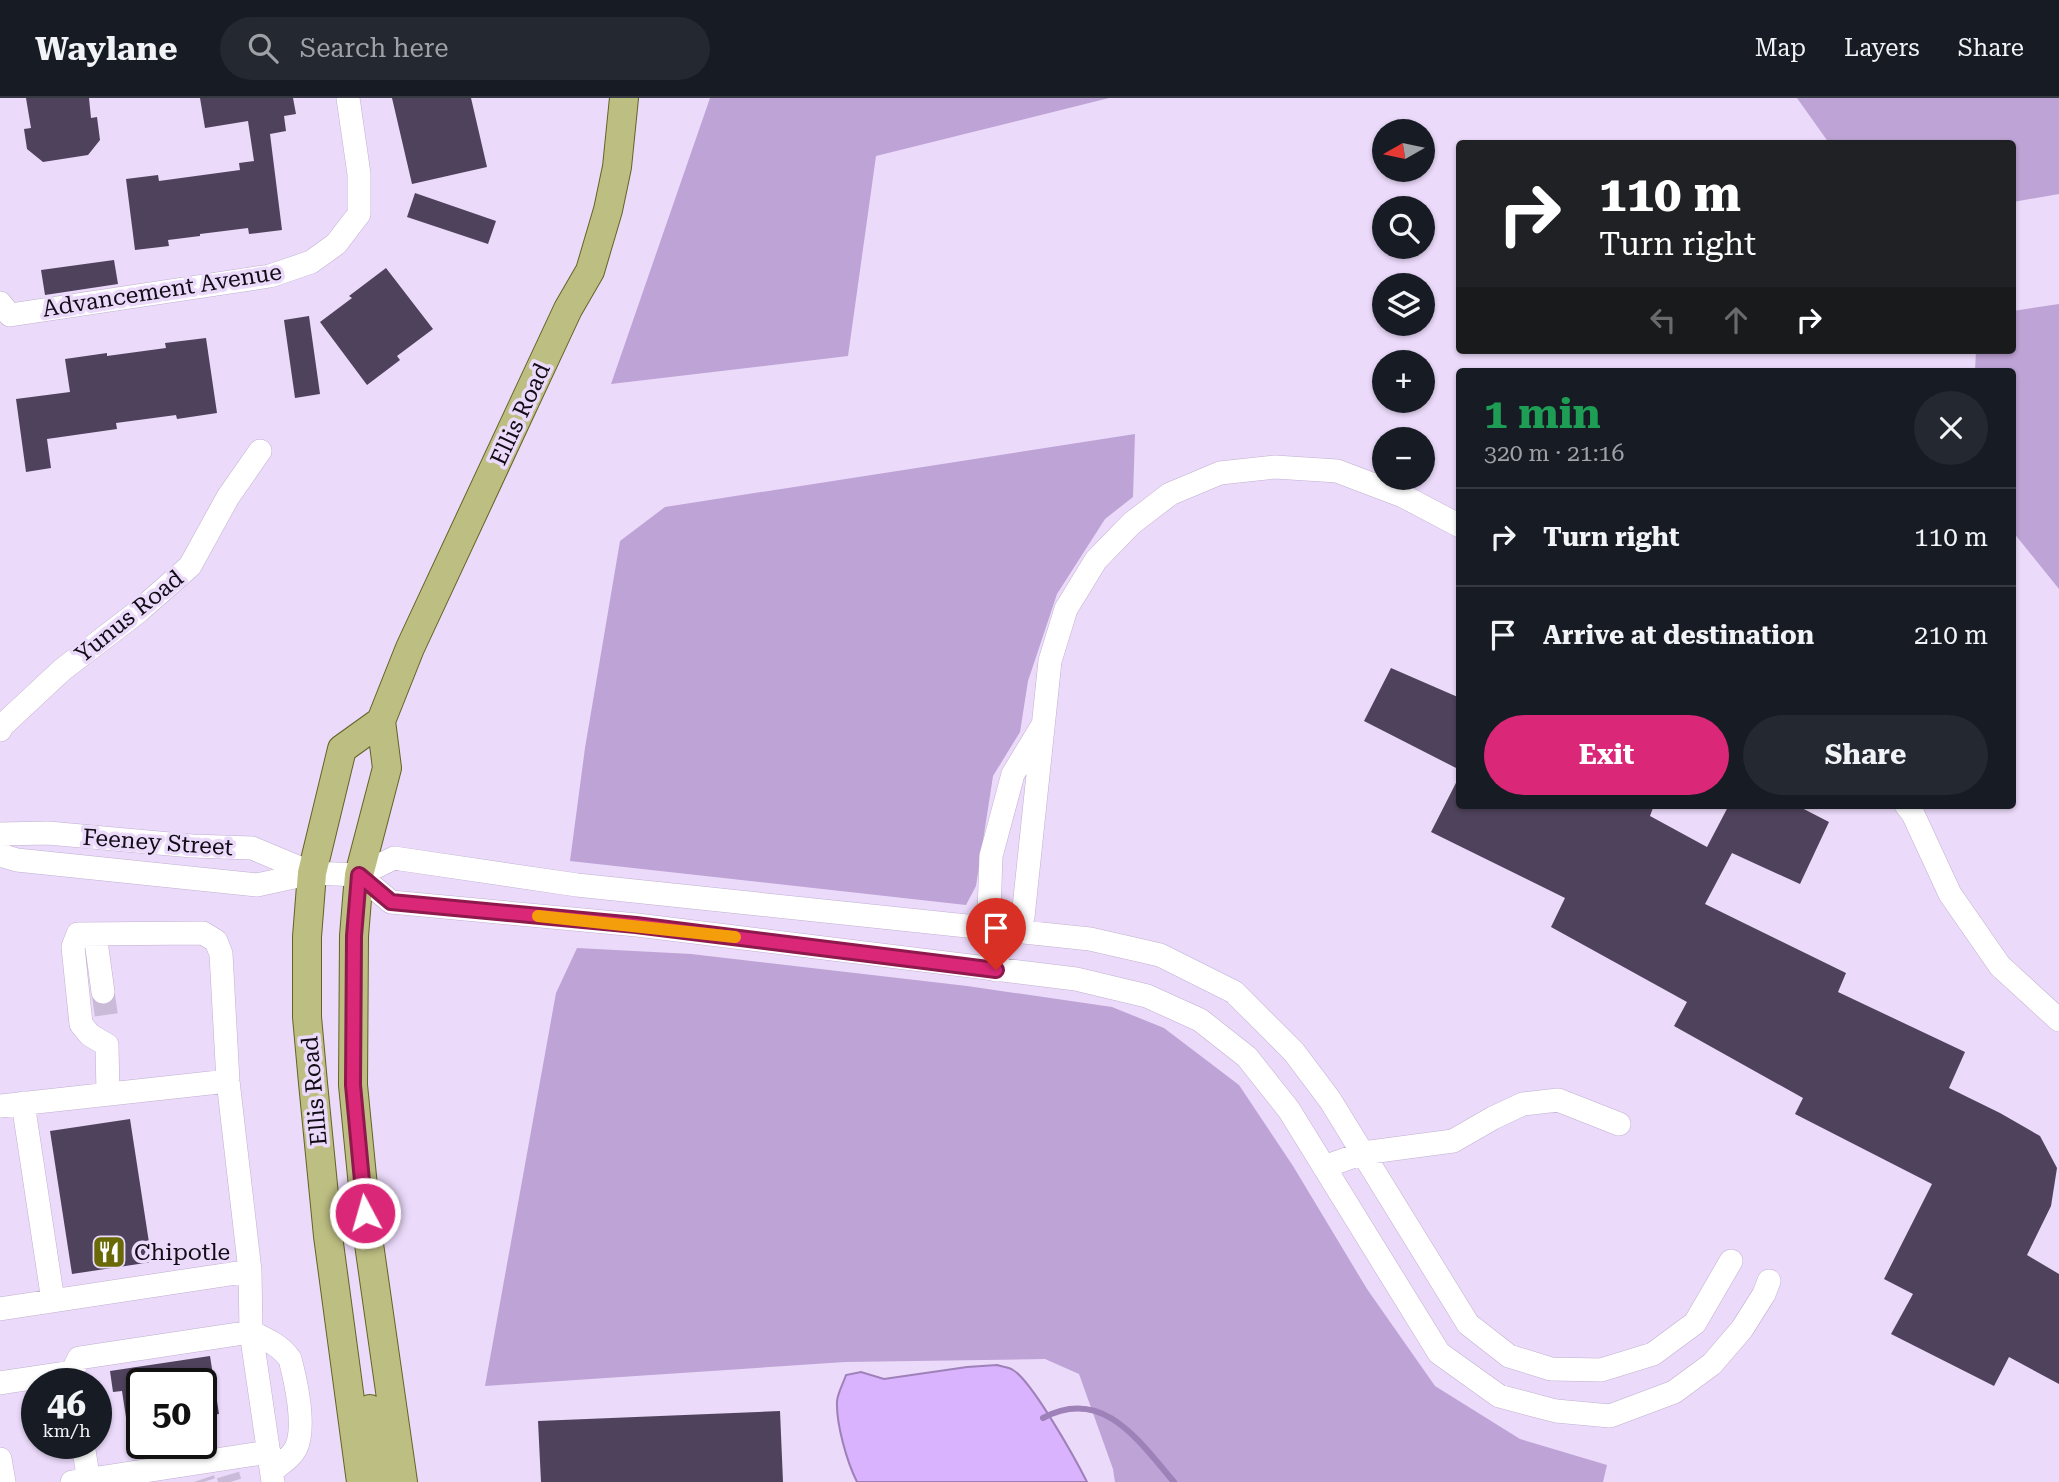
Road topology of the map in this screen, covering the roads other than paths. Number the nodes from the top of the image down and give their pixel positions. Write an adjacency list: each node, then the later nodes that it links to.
1 (348, 98): 3 (street, Advancement Avenue)
2 (624, 98): 6 (main road, Ellis Road)
3 (0, 303)
4 (260, 451): 8 (street, Yunus Road)
5 (1456, 524): 7 (street)
6 (381, 720): 12 (main road, Ellis Road); 13 (main road, Ellis Road)
7 (1045, 723): 16 (street); 16 (street)
8 (0, 730)
9 (1909, 809): 21 (street)
10 (0, 834): 12 (street, Feeney Street)
11 (0, 855): 12 (street, Feeney Street)
12 (312, 873): 13 (street, Feeney Street); 39 (main road, Ellis Road)
13 (359, 875): 14 (street); 15 (street); 50 (main road, Ellis Road)
14 (638, 891): 15 (street); 16 (street)
15 (636, 925): 18 (street)
16 (1000, 930): 18 (street); 28 (street)
17 (95, 934): 19 (street); 22 (street); 23 (street)
18 (996, 970): 29 (street)
19 (103, 992)
20 (107, 1020): 22 (street)
21 (2059, 1020)
22 (107, 1045): 24 (street)
23 (228, 1081): 24 (street); 31 (street)
24 (108, 1094): 25 (street)
25 (23, 1103): 26 (street); 33 (street)
26 (0, 1106)
27 (1619, 1125): 28 (street)
28 (1363, 1153): 29 (street); 30 (street)
29 (1324, 1167): 32 (street)
30 (1731, 1261)
31 (250, 1272): 33 (street); 35 (street)
32 (1769, 1281)
33 (53, 1301): 34 (street)
34 (0, 1309)
35 (251, 1332): 36 (street); 42 (street); 42 (street)
36 (76, 1368)
37 (21, 1382): 38 (street)
38 (0, 1383)
39 (348, 1384): 48 (main road, Ellis Road); 49 (main road)
40 (0, 1459): 47 (street)
41 (83, 1459): 46 (street)
42 (271, 1469): 43 (street)
43 (177, 1474): 44 (street)
44 (153, 1476): 45 (street)
45 (127, 1478): 46 (street)
46 (83, 1481)
47 (4, 1482)
48 (361, 1482)
49 (383, 1482)
50 (403, 1482)

